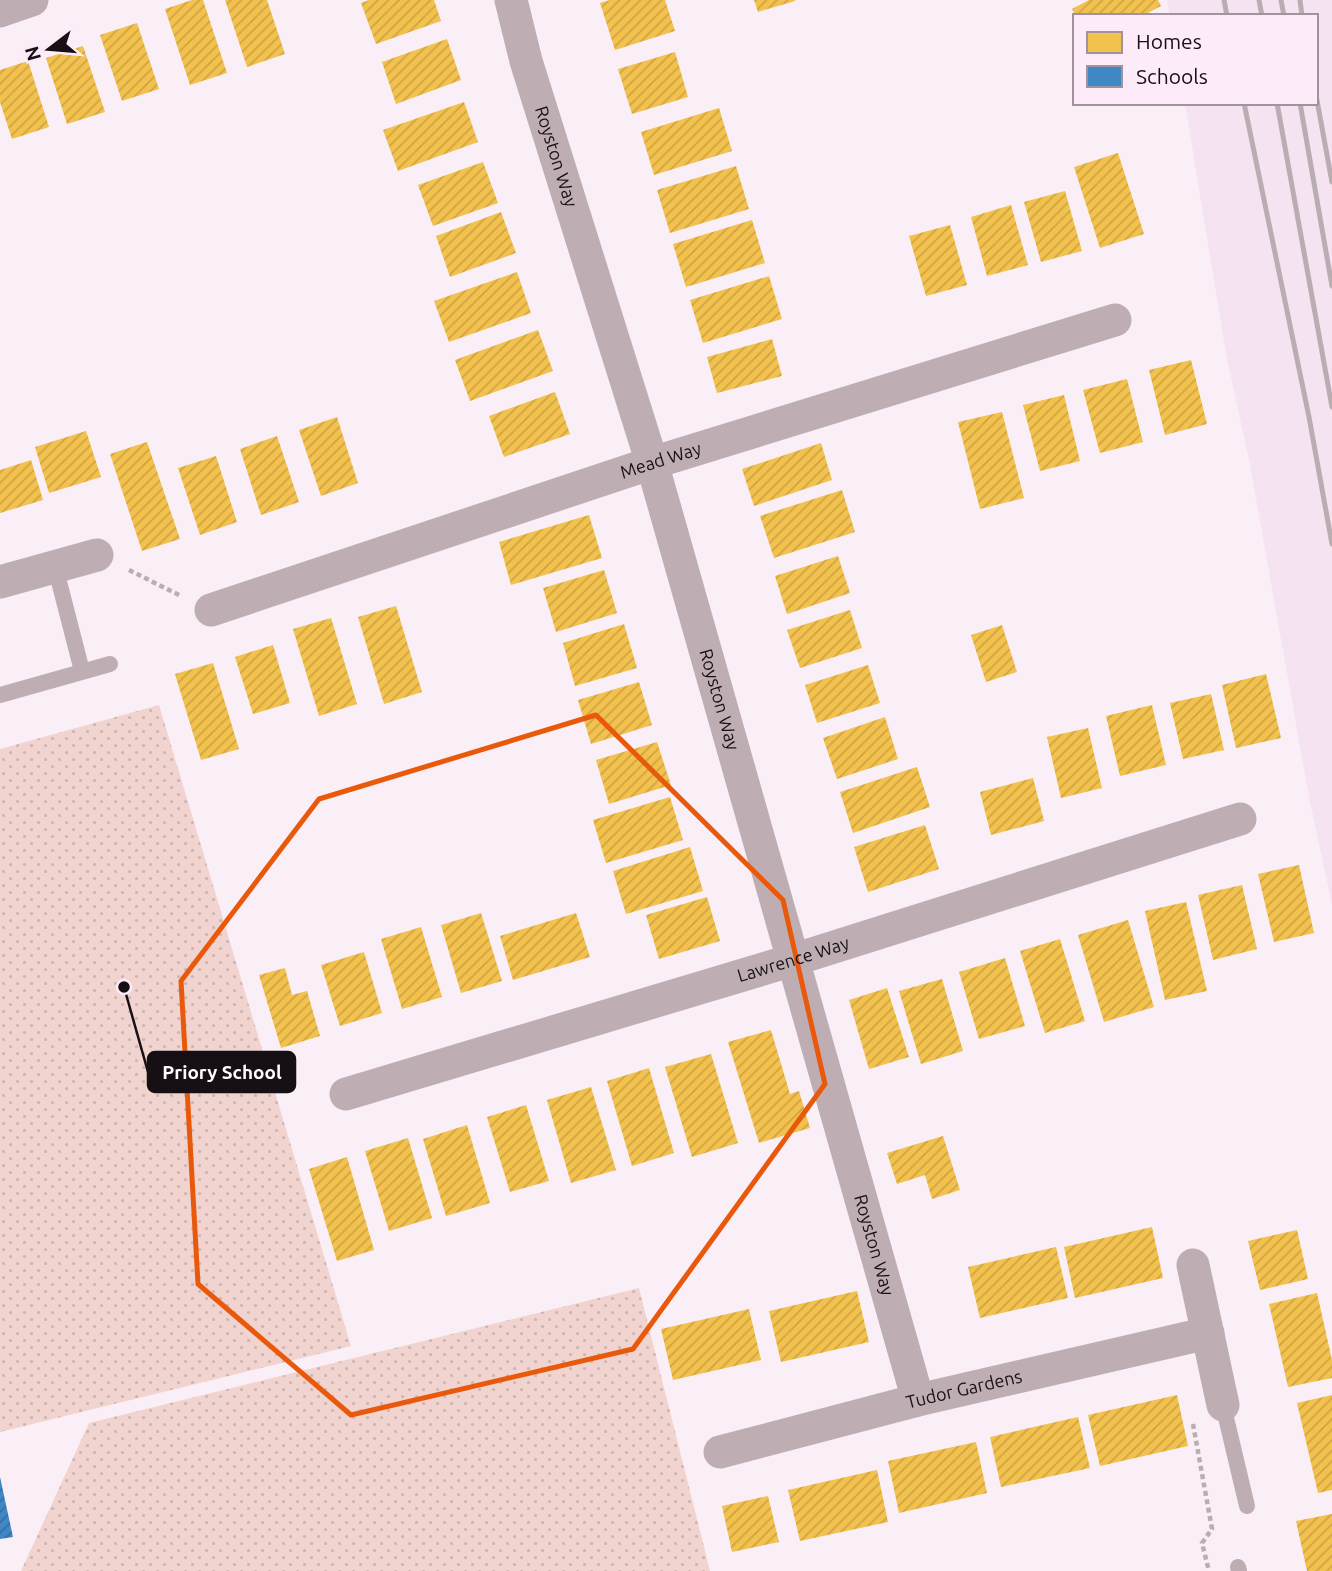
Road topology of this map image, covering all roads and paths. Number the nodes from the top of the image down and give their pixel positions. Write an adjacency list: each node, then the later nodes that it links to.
1 (32, 0): 3 (street)
2 (511, 0): 5 (street, Royston Way)
3 (0, 12)
4 (1115, 320): 5 (street, Mead Way)
5 (652, 463): 9 (street, Mead Way); 14 (street, Royston Way)
6 (97, 555): 7 (street); 9 (path)
7 (55, 566): 8 (street); 11 (lane)
8 (0, 582)
9 (211, 610)
10 (110, 664): 11 (lane)
11 (82, 671): 12 (lane)
12 (0, 695)
13 (1240, 819): 14 (street, Lawrence Way)
14 (793, 960): 15 (street, Lawrence Way); 18 (street, Royston Way)
15 (346, 1094)
16 (1193, 1265): 17 (street)
17 (1208, 1333): 18 (street, Tudor Gardens); 19 (street)
18 (918, 1400): 20 (street, Tudor Gardens)
19 (1223, 1405): 21 (lane); 22 (path)
20 (720, 1452)
21 (1247, 1506)
22 (1209, 1571)

